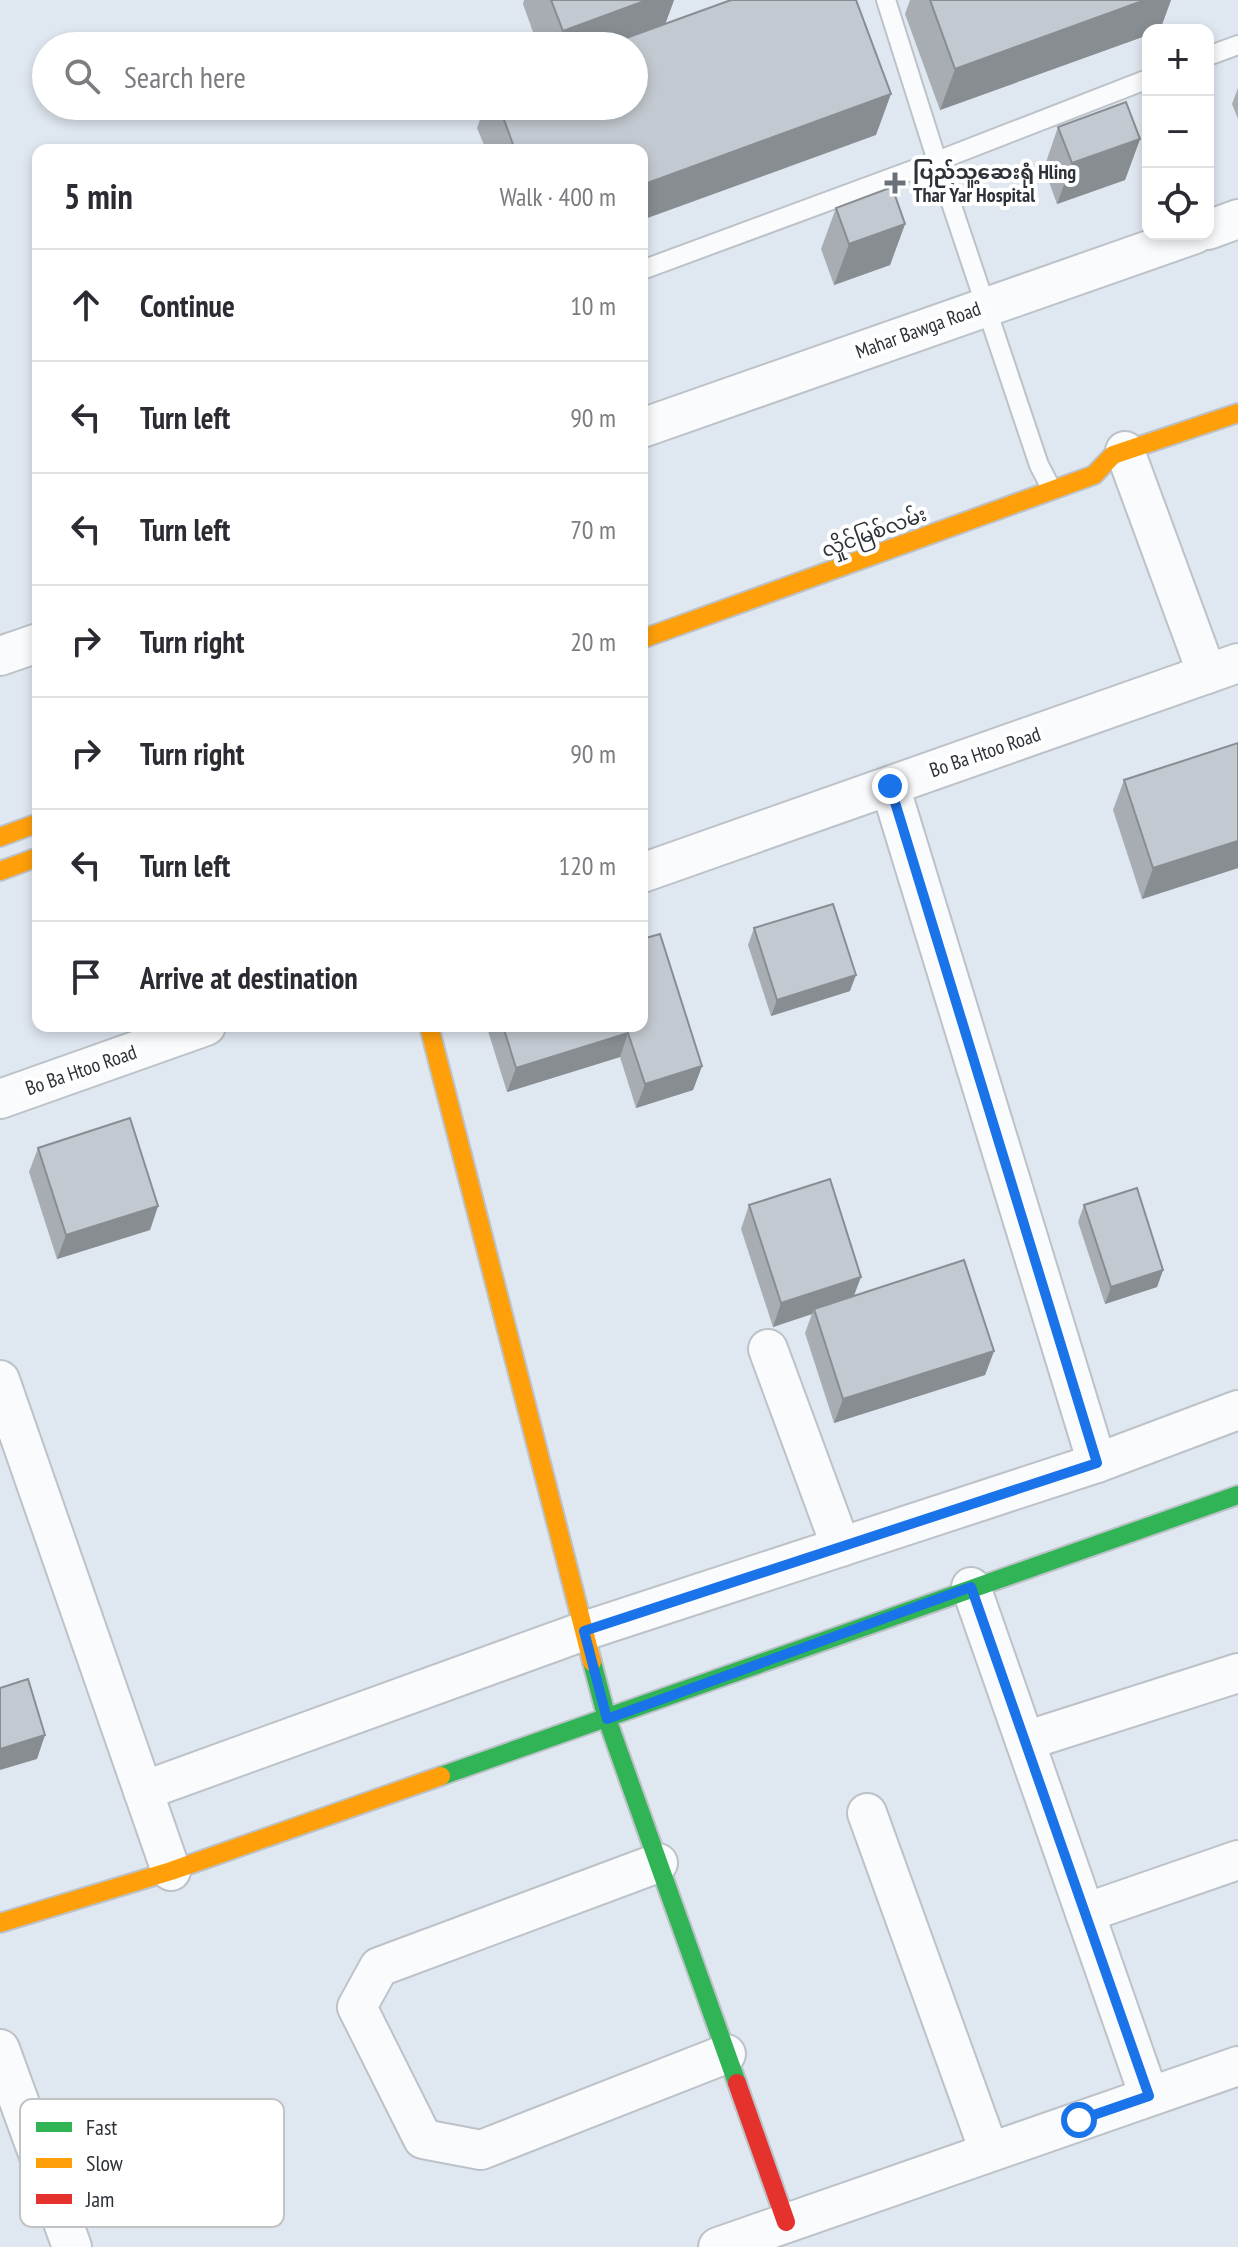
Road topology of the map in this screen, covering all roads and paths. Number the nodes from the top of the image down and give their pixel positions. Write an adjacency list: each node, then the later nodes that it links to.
1 (886, 0): 5 (lane)
2 (1238, 45): 3 (lane)
3 (1214, 54)
4 (1142, 81): 5 (lane)
5 (937, 161): 9 (lane); 10 (lane)
6 (1238, 219): 7 (street)
7 (1214, 228)
8 (1178, 240): 10 (street, Mahar Bawga Road)
9 (648, 268)
10 (987, 306): 12 (street, Mahar Bawga Road); 16 (lane)
11 (1238, 413): 14 (street, လှိုင်မြစ်လမ်း)
12 (648, 426)
13 (1086, 448): 14 (street)
14 (1119, 453): 17 (street, လှိုင်မြစ်လမ်း); 21 (street)
15 (1063, 456): 16 (street)
16 (1032, 467): 17 (lane)
17 (1052, 490): 18 (street, လှိုင်မြစ်လမ်း)
18 (648, 637)
19 (32, 645): 20 (street)
20 (0, 656)
21 (1223, 669): 22 (street, Bo Ba Htoo Road)
22 (890, 786): 27 (street, Bo Ba Htoo Road); 34 (street)
23 (32, 825): 24 (street)
24 (0, 837)
25 (32, 859): 26 (street)
26 (0, 871)
27 (648, 871)
28 (189, 1032): 30 (street, Bo Ba Htoo Road)
29 (431, 1032): 38 (street)
30 (0, 1099)
31 (768, 1349): 36 (street)
32 (0, 1380): 42 (street)
33 (1238, 1410): 34 (street)
34 (1097, 1463): 36 (street)
35 (1238, 1495): 37 (street)
36 (841, 1547): 38 (street)
37 (971, 1587): 40 (street); 41 (street)
38 (584, 1631): 40 (street); 42 (street)
39 (1238, 1673): 41 (street)
40 (607, 1719): 45 (street); 46 (street)
41 (1025, 1741): 47 (street)
42 (143, 1791): 46 (street)
43 (867, 1813): 54 (street)
44 (1238, 1860): 47 (street)
45 (658, 1863): 50 (street); 50 (street)
46 (171, 1871): 48 (street)
47 (1085, 1913): 52 (street)
48 (0, 1923)
49 (0, 2049): 53 (street)
50 (726, 2054): 55 (street)
51 (1238, 2066): 52 (street)
52 (1149, 2096): 54 (street)
53 (20, 2104)
54 (989, 2151): 55 (street)
55 (786, 2222): 57 (street)
56 (65, 2227): 58 (street)
57 (734, 2244)
58 (72, 2247)

